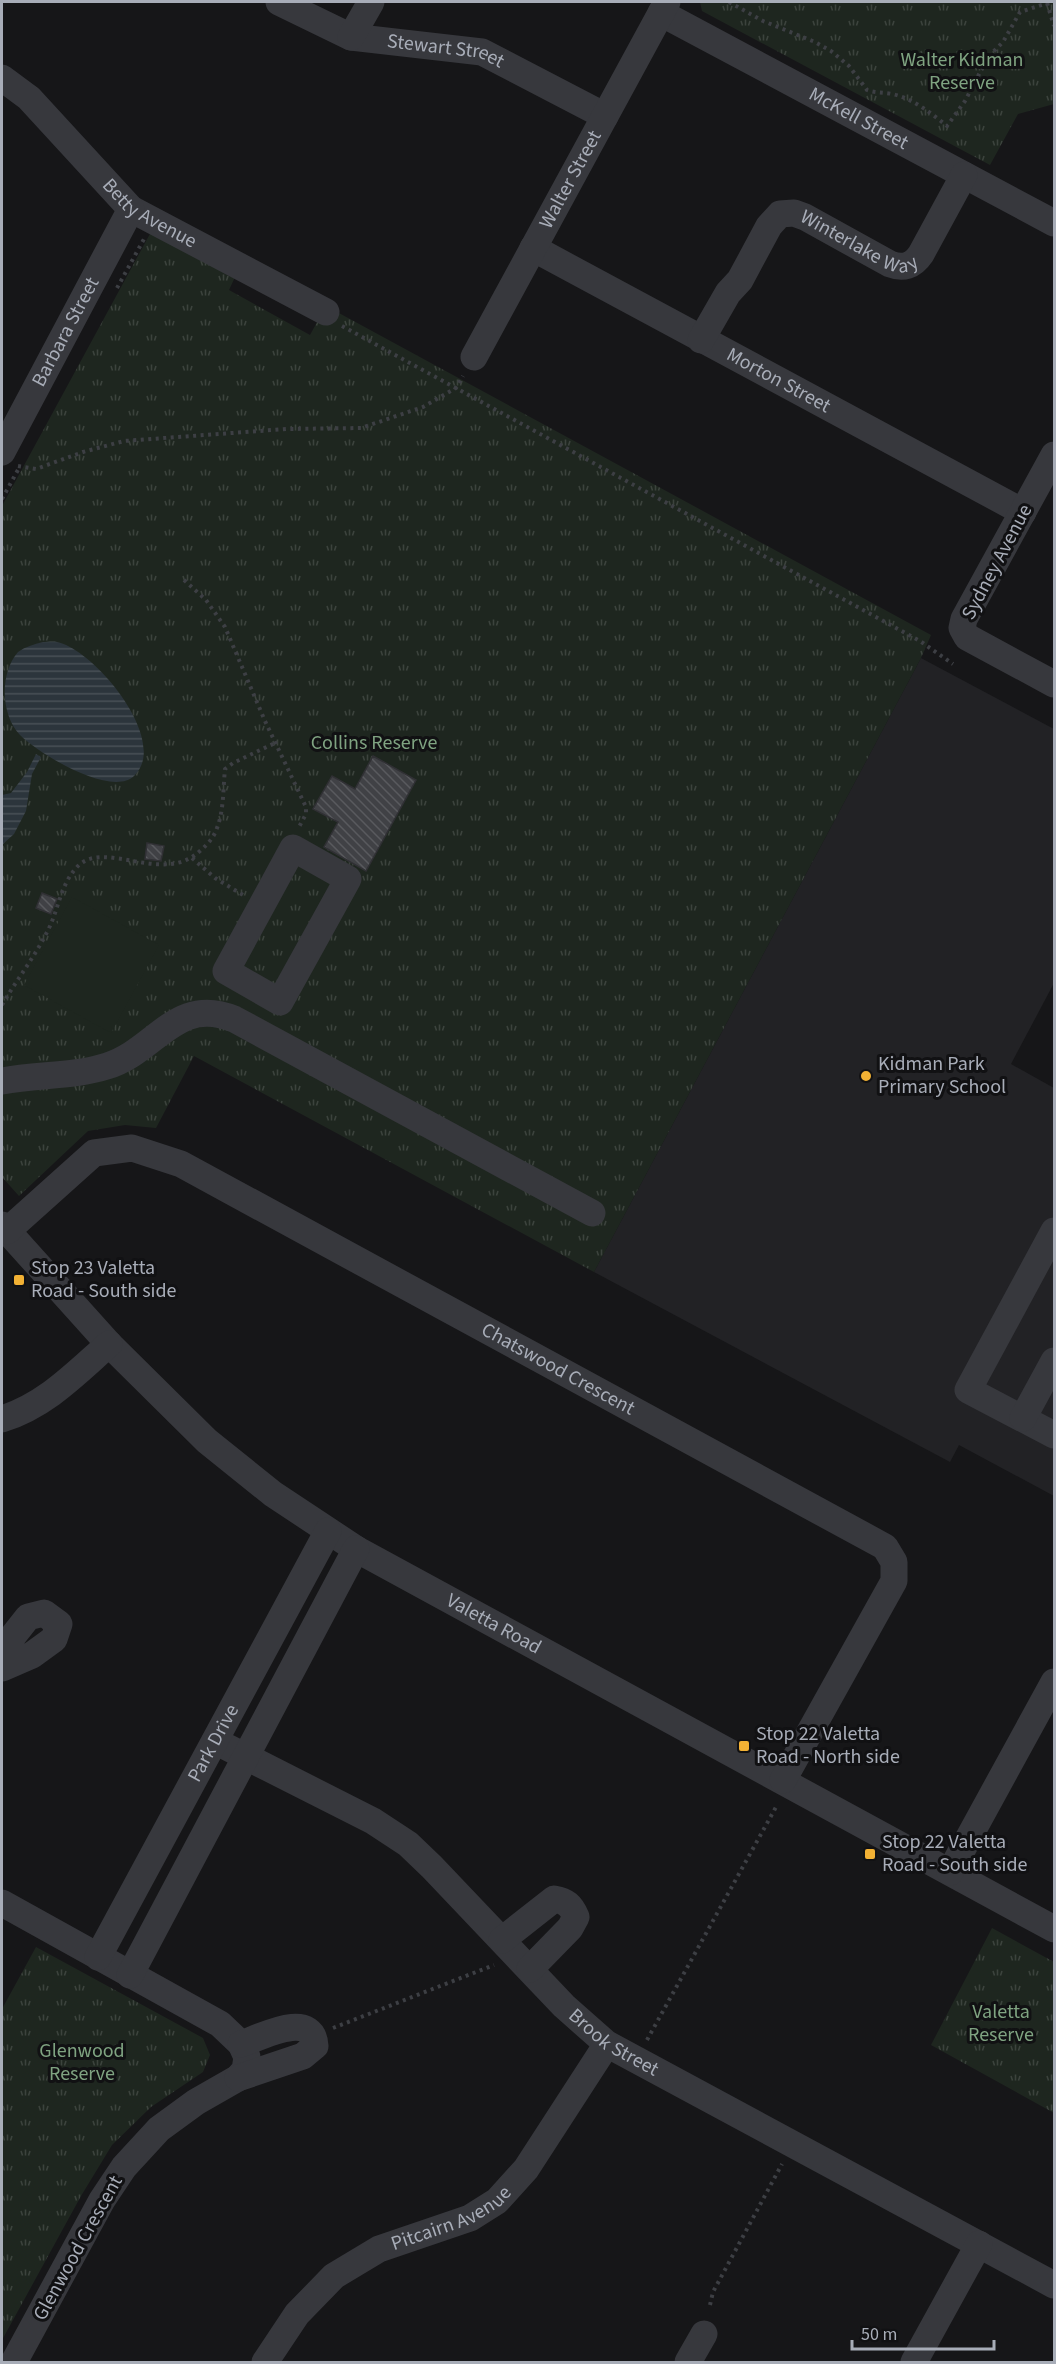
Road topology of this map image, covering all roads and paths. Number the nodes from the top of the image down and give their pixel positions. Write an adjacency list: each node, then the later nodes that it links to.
1 (279, 2): 7 (street, Stewart Street)
2 (371, 2): 7 (street)
3 (729, 2): 4 (path)
4 (1049, 2): 6 (path)
5 (664, 7): 9 (street, Walter Street); 10 (street, McKell Street)
6 (1054, 26)
7 (351, 37): 9 (street, Stewart Street)
8 (2, 78): 11 (street, Betty Avenue)
9 (605, 116): 13 (street, Walter Street)
10 (964, 175): 12 (street, McKell Street); 15 (street, Winterlake Way)
11 (131, 209): 14 (street, Betty Avenue); 19 (street, Barbara Street)
12 (1054, 223)
13 (533, 248): 15 (street, Morton Street); 16 (street, Walter Street)
14 (326, 312): 17 (path)
15 (701, 340): 21 (street, Morton Street)
16 (474, 357)
17 (456, 388): 19 (path); 23 (path)
18 (1054, 455): 21 (street, Sydney Avenue)
19 (10, 460): 20 (path)
20 (2, 499)
21 (1023, 512): 24 (street, Sydney Avenue)
22 (184, 580): 25 (path)
23 (953, 664)
24 (1054, 684)
25 (275, 743): 26 (path); 27 (path)
26 (293, 848): 29 (street); 29 (street)
27 (192, 858): 28 (path); 30 (path)
28 (253, 900)
29 (252, 987): 31 (street)
30 (2, 1005)
31 (234, 1019): 32 (street); 33 (street)
32 (2, 1081)
33 (592, 1213)
34 (4, 1228): 36 (street, Valetta Road); 48 (street, Chatswood Crescent)
35 (1054, 1232): 38 (street)
36 (109, 1344): 39 (street); 41 (street, Valetta Road)
37 (1054, 1361): 38 (street)
38 (1023, 1418): 40 (street)
39 (2, 1419)
40 (1054, 1435)
41 (328, 1531): 42 (street, Valetta Road); 46 (street, Park Drive)
42 (356, 1549): 47 (street, Park Drive); 48 (street, Valetta Road)
43 (2, 1650): 44 (street)
44 (2, 1668)
45 (1054, 1682): 50 (street)
46 (215, 1741): 47 (street, Brook Street); 54 (street, Park Drive)
47 (246, 1756): 53 (street, Brook Street); 55 (street, Park Drive)
48 (783, 1780): 50 (street, Valetta Road)
49 (776, 1808): 59 (path)
50 (950, 1872): 52 (street, Valetta Road)
51 (2, 1903): 54 (street)
52 (1054, 1929)
53 (516, 1955): 56 (path); 58 (street, Brook Street)
54 (98, 1957): 55 (street)
55 (130, 1975): 57 (street)
56 (313, 2036): 57 (street); 60 (street, Glenwood Crescent)
57 (241, 2044): 60 (street)
58 (607, 2044): 59 (street, Brook Street); 67 (street, Pitcairn Avenue)
59 (637, 2059): 61 (street, Brook Street)
60 (238, 2078): 66 (street, Glenwood Crescent)
61 (794, 2143): 62 (street, Brook Street); 64 (path)
62 (978, 2244): 63 (street, Brook Street); 69 (street)
63 (1054, 2285)
64 (710, 2304)
65 (704, 2334): 68 (street)
66 (14, 2362)
67 (265, 2362)
68 (688, 2362)
69 (914, 2362)

